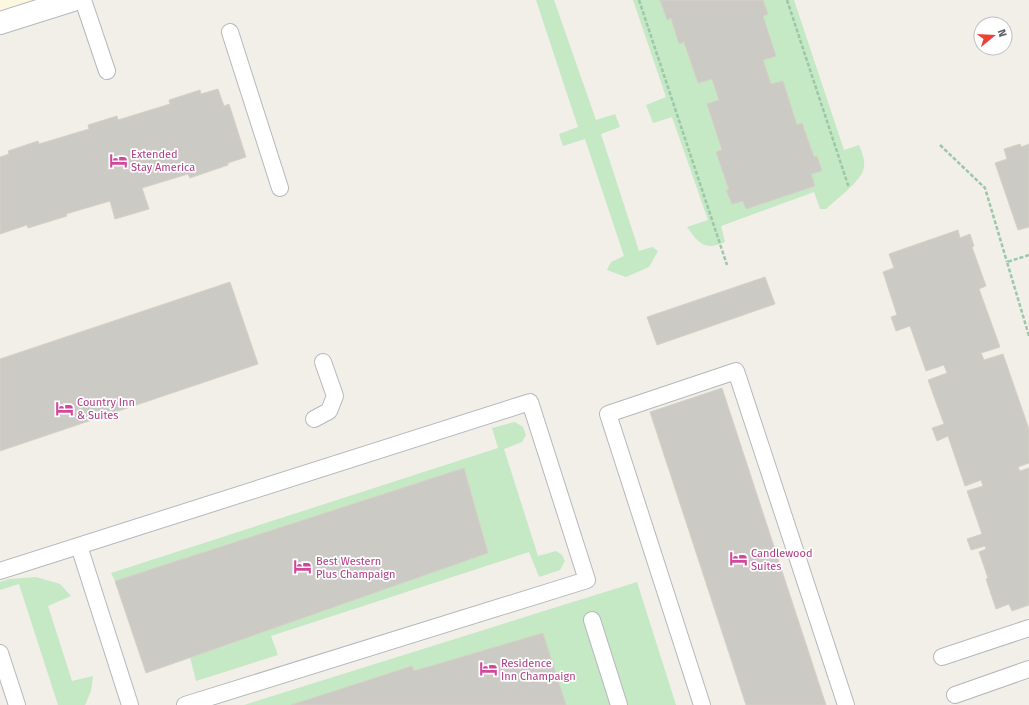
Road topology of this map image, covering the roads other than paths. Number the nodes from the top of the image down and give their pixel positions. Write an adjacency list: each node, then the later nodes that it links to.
1 (73, 0): 3 (street)
2 (83, 0): 5 (lane)
3 (0, 23)
4 (230, 32): 6 (lane)
5 (107, 71)
6 (280, 188)
7 (323, 362): 8 (lane)
8 (314, 418)
9 (79, 546): 10 (lane); 18 (lane); 19 (lane)
10 (0, 571)
11 (592, 620): 20 (lane)
12 (1029, 628): 14 (lane)
13 (0, 653): 17 (lane)
14 (942, 657)
15 (1029, 669): 16 (lane)
16 (955, 696)
17 (17, 705)
18 (130, 705)
19 (185, 705)
20 (619, 705)
21 (702, 705): 22 (lane)
22 (846, 705)

